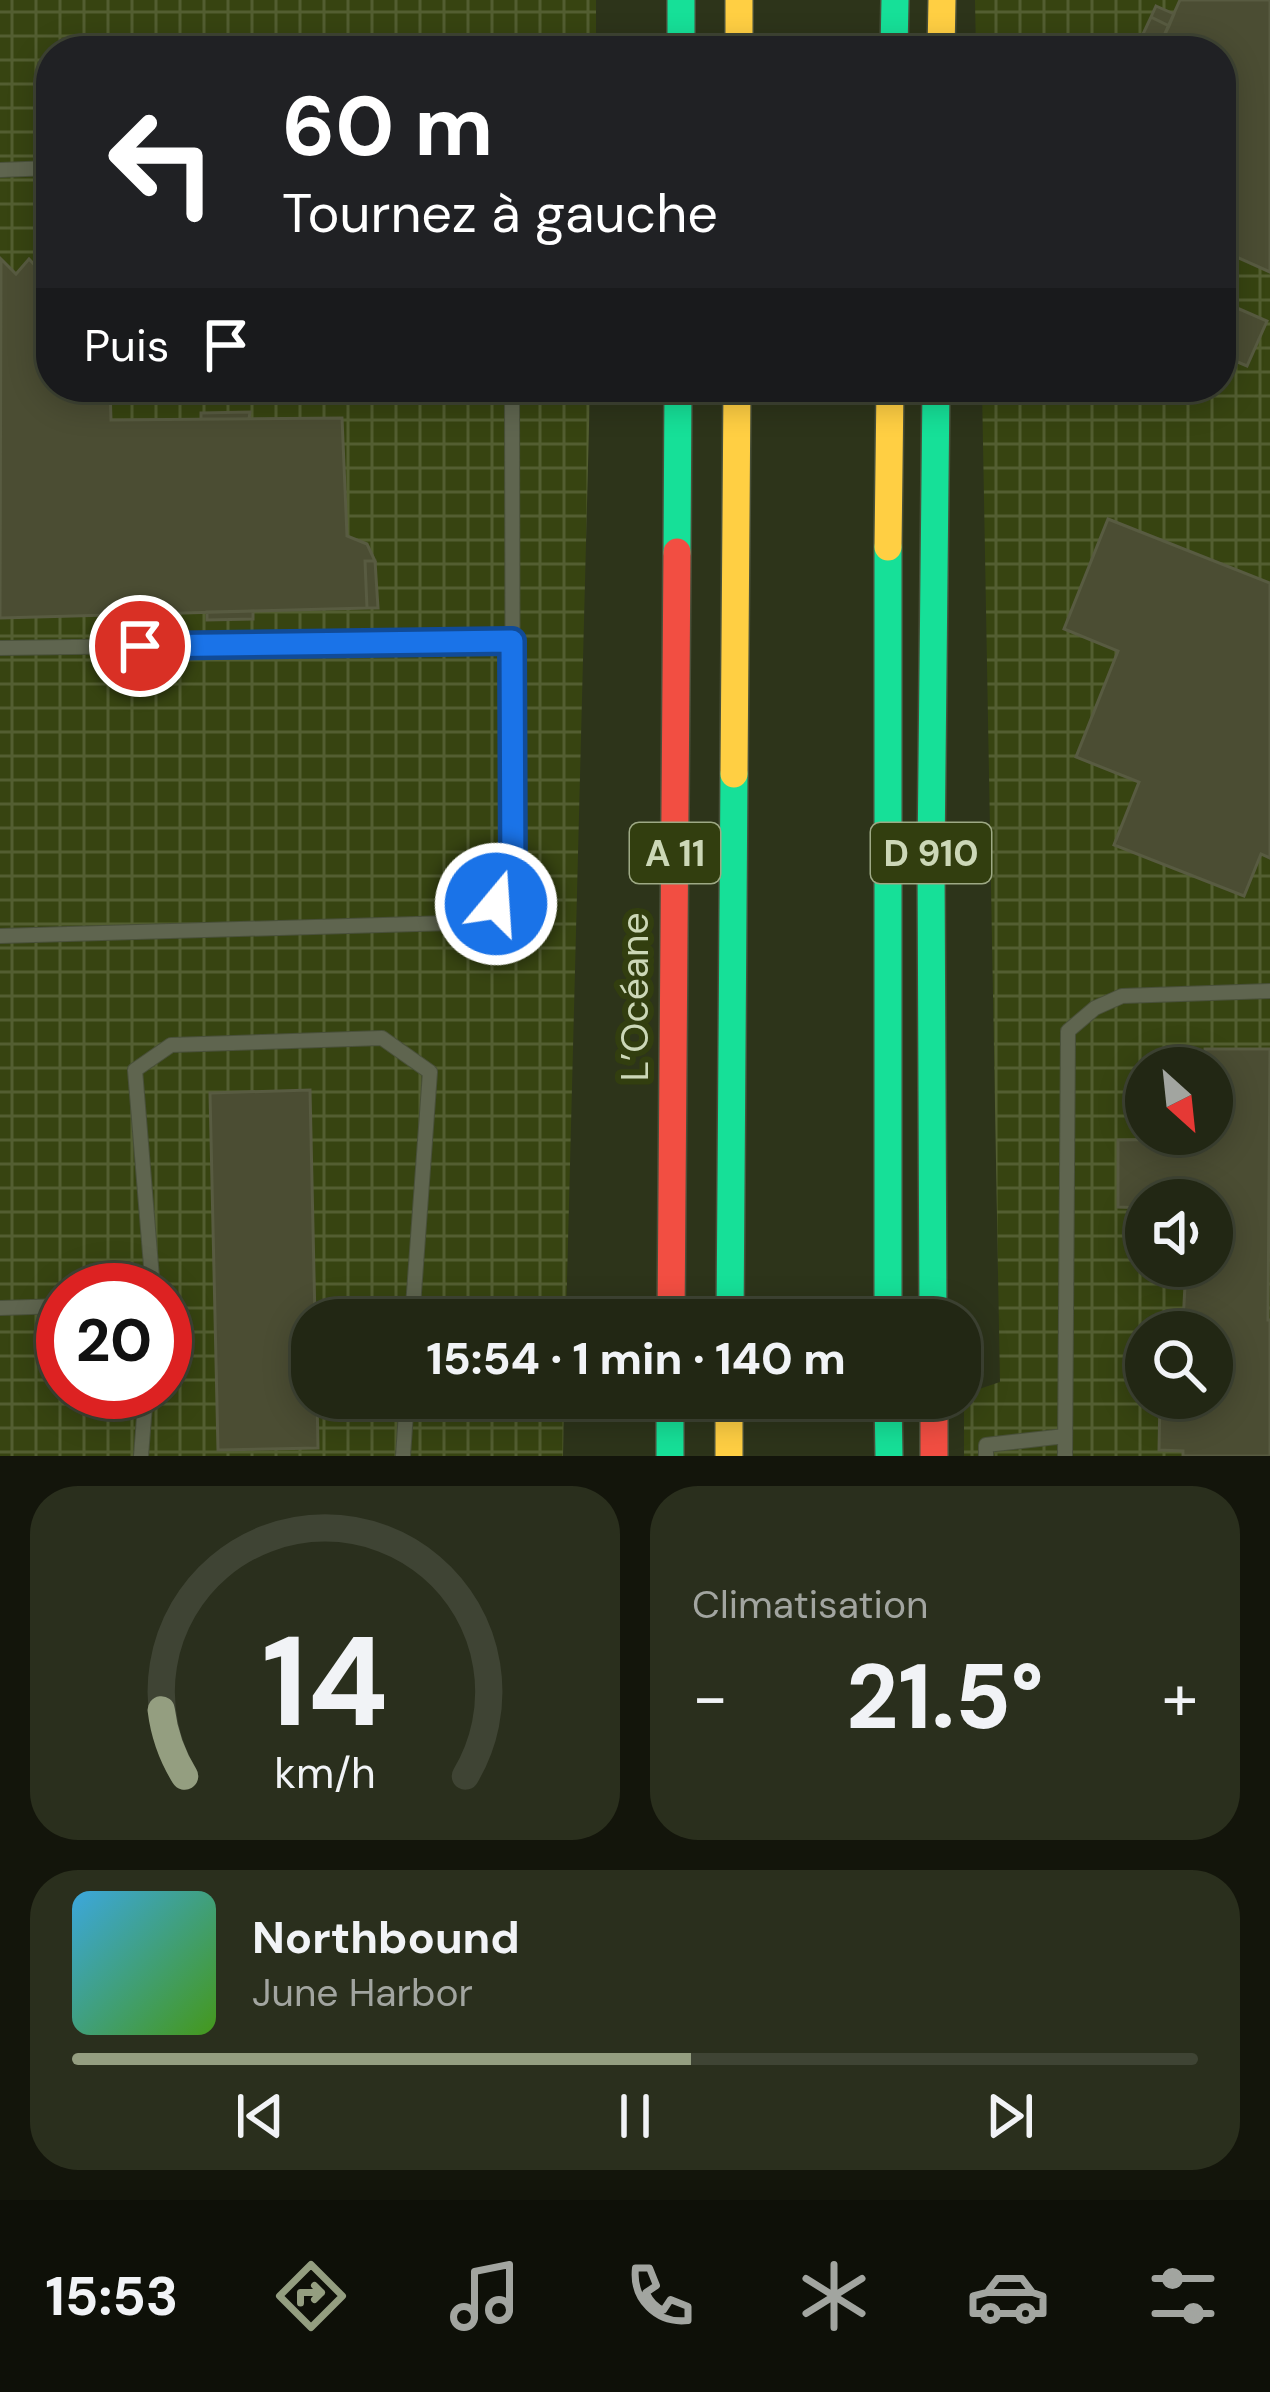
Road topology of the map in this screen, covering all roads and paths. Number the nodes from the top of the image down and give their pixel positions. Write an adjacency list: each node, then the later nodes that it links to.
1 (681, 0): 5 (main road)
2 (739, 0): 6 (main road)
3 (895, 0): 7 (main road)
4 (941, 0): 8 (main road)
5 (681, 36)
6 (739, 36)
7 (894, 36)
8 (941, 36)
9 (36, 169): 10 (lane)
10 (0, 170)
11 (512, 402): 16 (lane)
12 (678, 402): 22 (main road, L’Océane / A 11)
13 (736, 402): 23 (main road, A 11)
14 (890, 402): 24 (main road, D 910)
15 (936, 402): 25 (main road, D 910)
16 (512, 641): 17 (lane); 18 (lane)
17 (0, 648)
18 (0, 936)
19 (1270, 991): 34 (lane)
20 (151, 1263): 21 (lane)
21 (414, 1299)
22 (671, 1299)
23 (730, 1299)
24 (888, 1299)
25 (934, 1299)
26 (36, 1307): 27 (lane)
27 (0, 1308)
28 (144, 1419): 35 (lane)
29 (406, 1419): 36 (lane)
30 (670, 1419): 37 (main road)
31 (729, 1419): 38 (main road)
32 (888, 1419): 39 (main road)
33 (934, 1419): 40 (main road)
34 (1065, 1436): 41 (lane); 42 (lane)
35 (142, 1456)
36 (403, 1456)
37 (670, 1456)
38 (729, 1456)
39 (889, 1456)
40 (934, 1456)
41 (986, 1456)
42 (1065, 1456)

